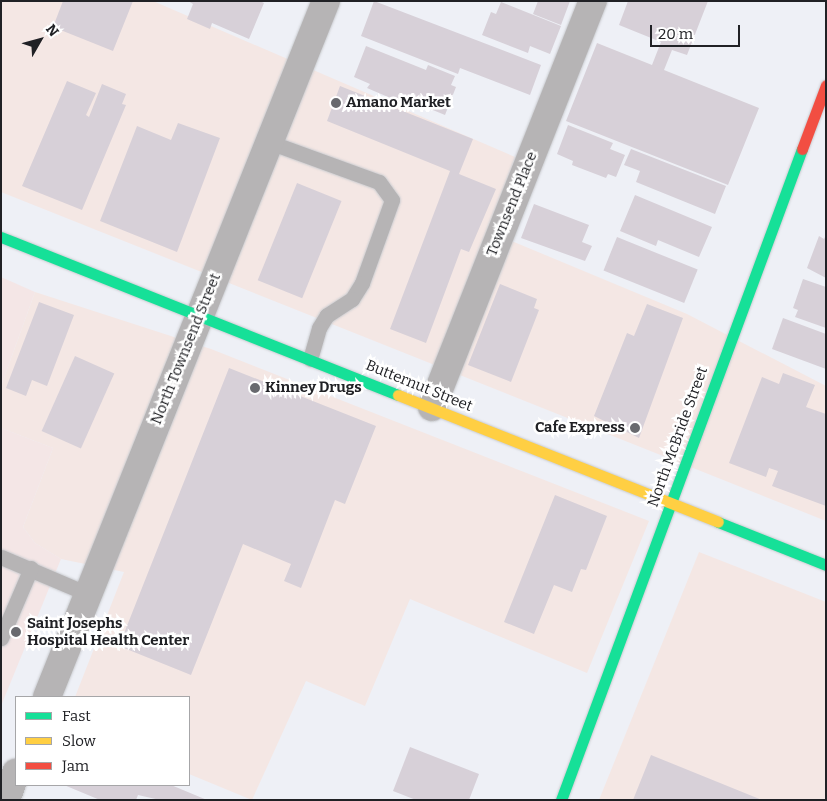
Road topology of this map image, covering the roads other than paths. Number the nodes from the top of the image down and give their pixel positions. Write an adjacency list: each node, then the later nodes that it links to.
1 (326, 1): 4 (street, North Townsend Street)
2 (593, 1): 8 (street, Townsend Place)
3 (826, 85): 9 (street, North McBride Street)
4 (269, 142): 6 (street, North Townsend Street); 7 (lane)
5 (1, 237): 6 (street, Butternut Street)
6 (199, 315): 7 (street, Butternut Street); 13 (street, North Townsend Street)
7 (310, 359): 8 (street, Butternut Street)
8 (432, 407): 9 (street, Butternut Street)
9 (670, 502): 11 (street, Butternut Street); 18 (street, North McBride Street)
10 (1, 557): 12 (lane)
11 (826, 564)
12 (32, 568): 13 (lane); 14 (lane)
13 (88, 594): 15 (street, North Townsend Street)
14 (1, 638)
15 (47, 696)
16 (15, 776): 17 (street)
17 (6, 800)
18 (561, 800)

